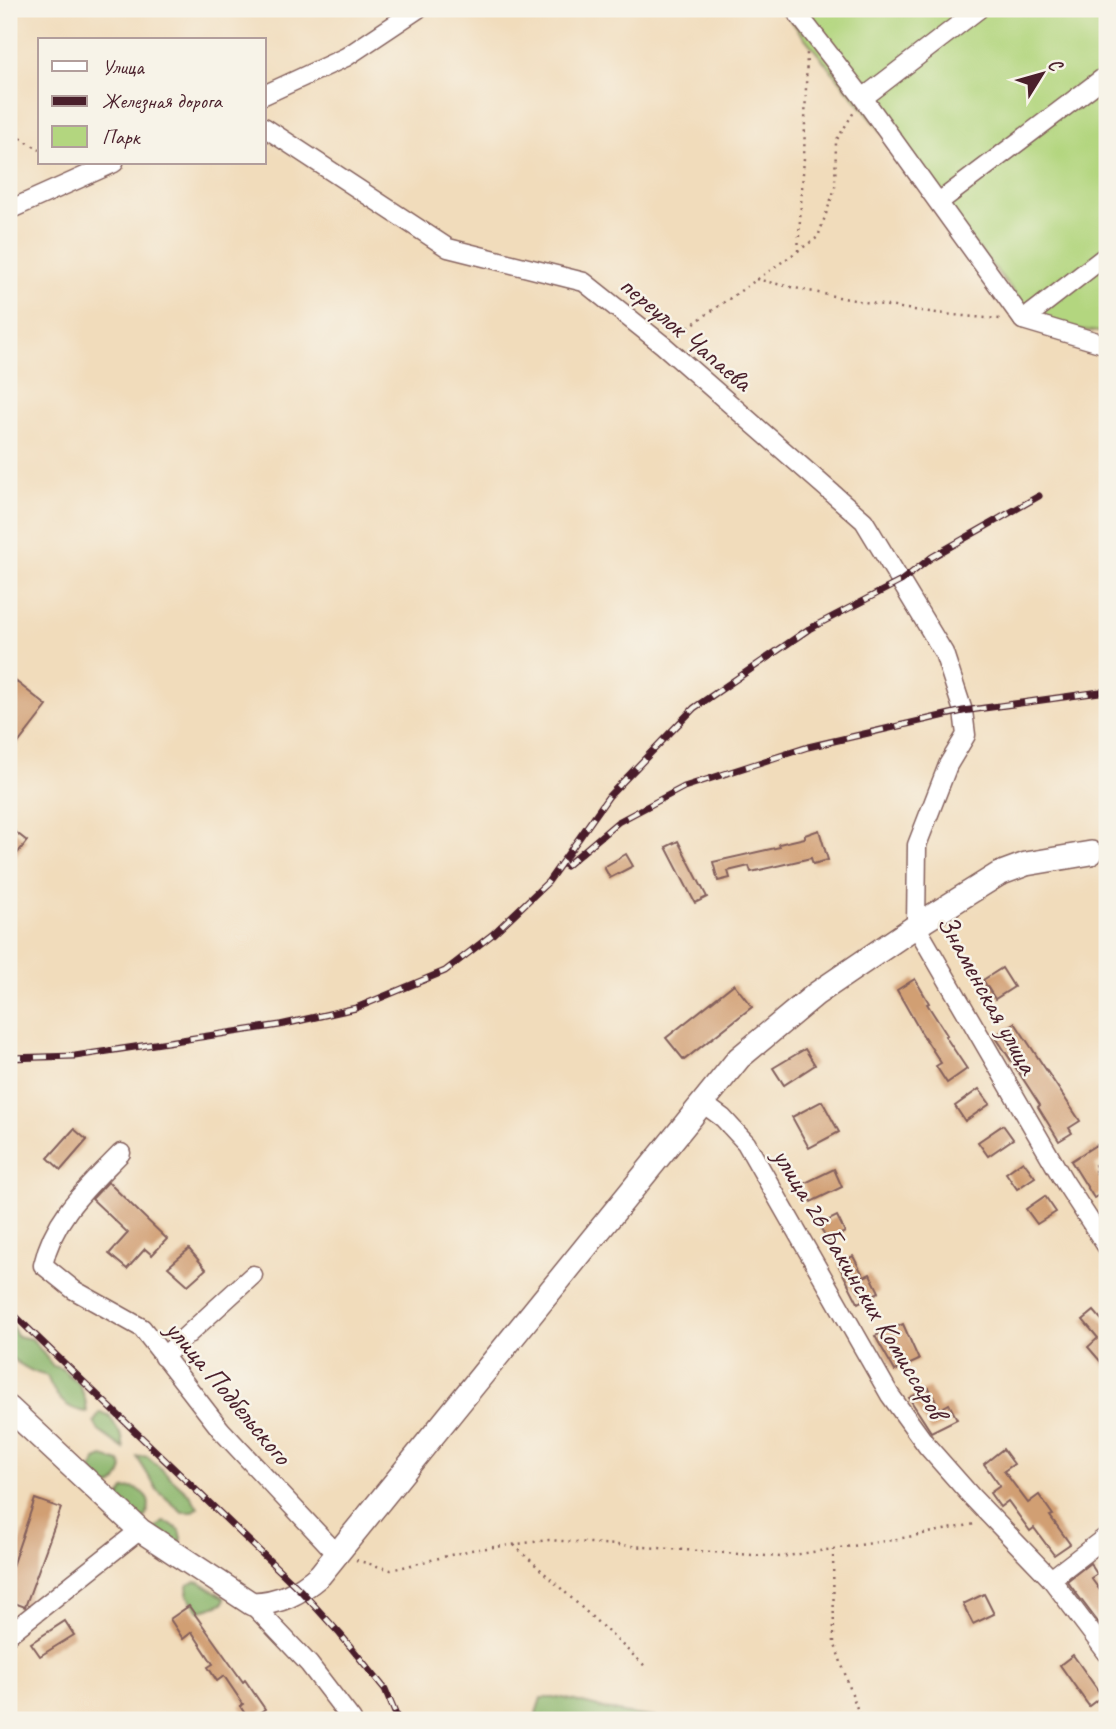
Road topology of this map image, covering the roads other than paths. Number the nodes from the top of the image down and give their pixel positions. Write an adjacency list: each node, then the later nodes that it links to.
1 (418, 9): 5 (street)
2 (794, 9): 6 (street)
3 (979, 9): 6 (street)
4 (1107, 75): 9 (street)
5 (266, 94)
6 (863, 97): 9 (street)
7 (266, 128): 14 (street, переулок Чапаева)
8 (112, 164): 10 (street)
9 (939, 202): 12 (street)
10 (9, 210)
11 (1107, 255): 12 (street)
12 (1023, 320): 13 (street)
13 (1107, 345)
14 (963, 710): 16 (street, Знаменская улица)
15 (1099, 852): 16 (main road)
16 (916, 926): 17 (main road); 19 (street, Знаменская улица)
17 (701, 1102): 25 (main road); 26 (street, улица 26 Бакинских Комиссаров)
18 (121, 1153): 21 (street, улица Подбельского)
19 (1107, 1247)
20 (253, 1275): 21 (street)
21 (163, 1357): 25 (street, улица Подбельского)
22 (9, 1408): 23 (main road)
23 (140, 1530): 27 (main road); 28 (street)
24 (1107, 1536): 26 (street)
25 (337, 1554): 27 (main road)
26 (1051, 1579): 29 (street, улица 26 Бакинских Комиссаров)
27 (252, 1604): 30 (street)
28 (11, 1626)
29 (1107, 1653)
30 (352, 1720)

